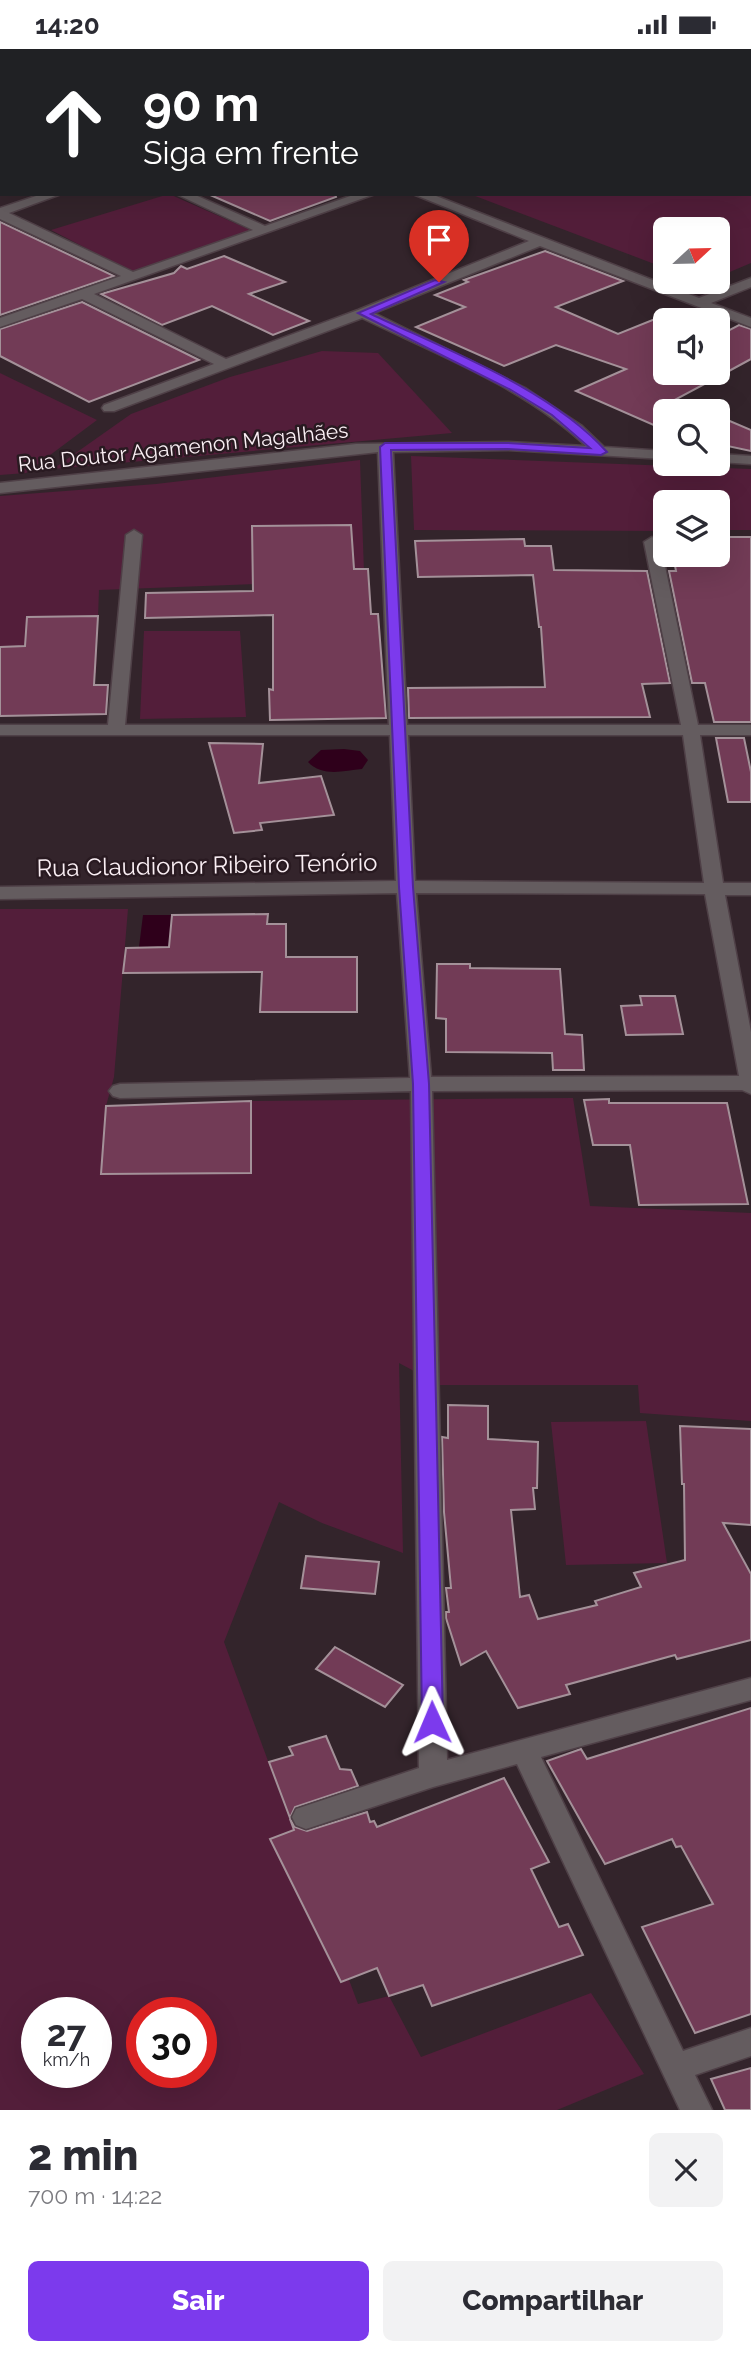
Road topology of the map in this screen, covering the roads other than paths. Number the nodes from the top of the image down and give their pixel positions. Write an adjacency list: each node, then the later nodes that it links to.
1 (49, 196): 5 (street)
2 (186, 196): 6 (street)
3 (363, 196): 6 (street)
4 (424, 196): 7 (street)
5 (0, 213): 8 (street)
6 (265, 231): 8 (street)
7 (540, 241): 11 (street); 12 (street)
8 (133, 277): 10 (street)
9 (751, 282): 11 (street)
10 (83, 294): 13 (street); 15 (street)
11 (699, 303): 14 (street)
12 (363, 313): 15 (street); 18 (street)
13 (0, 323)
14 (751, 323)
15 (223, 363): 16 (street)
16 (109, 408)
17 (385, 447): 18 (street, Rua Doutor Agamenon Magalhães); 22 (street, Rua Doutor Agamenon Magalhães); 27 (street)
18 (601, 452): 19 (street, Rua Doutor Agamenon Magalhães)
19 (653, 454)
20 (730, 459): 21 (street)
21 (751, 460)
22 (0, 488)
23 (134, 535): 26 (street)
24 (652, 542): 29 (street)
25 (0, 730): 26 (street)
26 (117, 730): 27 (street)
27 (400, 730): 29 (street); 30 (street)
28 (751, 730): 29 (street)
29 (691, 731): 31 (street)
30 (406, 887): 31 (street, Rua Claudionor Ribeiro Tenório); 33 (street, Rua Claudionor Ribeiro Tenório); 34 (street)
31 (714, 889): 32 (street, Rua Claudionor Ribeiro Tenório); 35 (street)
32 (751, 889)
33 (0, 893)
34 (421, 1084): 35 (street); 36 (street); 39 (street)
35 (751, 1084)
36 (120, 1091)
37 (751, 1689): 38 (street)
38 (524, 1750): 39 (street); 42 (street)
39 (433, 1775): 40 (street)
40 (306, 1817)
41 (751, 2042): 42 (street)
42 (676, 2067): 43 (street)
43 (696, 2110)

